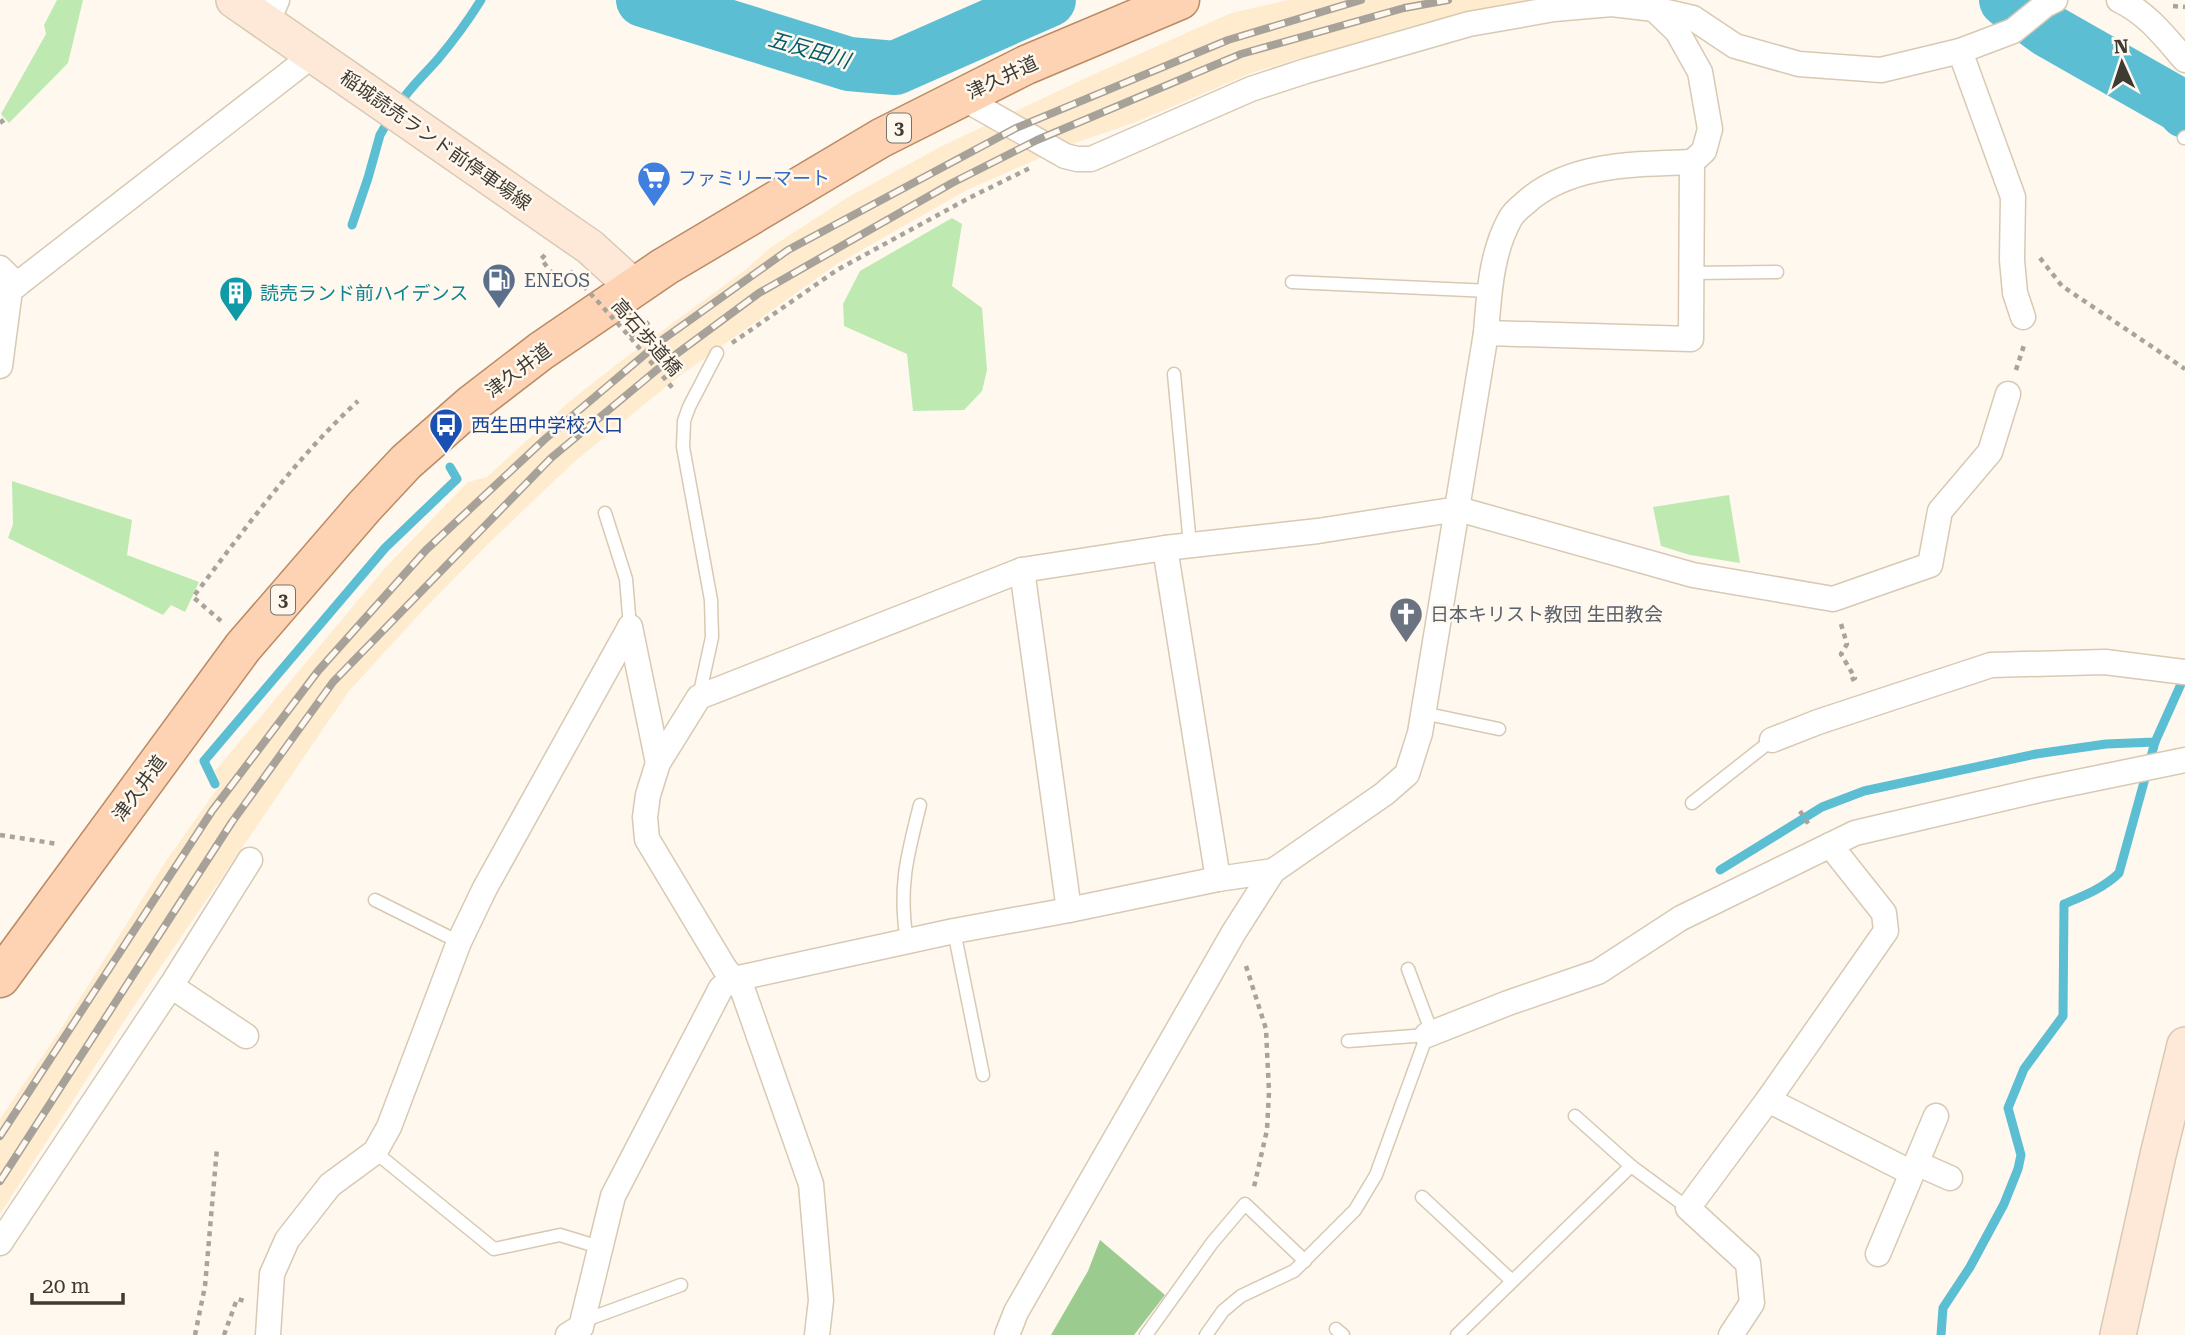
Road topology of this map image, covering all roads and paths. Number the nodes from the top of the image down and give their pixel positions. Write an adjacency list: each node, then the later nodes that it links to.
1 (234, 0): 6 (main road, 稲城読売ランド前停車場線)
2 (1180, 0): 10 (main road, 津久井道 / 3)
3 (2119, 0): 9 (street)
4 (2050, 2): 7 (street)
5 (1654, 9): 7 (street); 10 (street); 13 (street)
6 (272, 11): 8 (main road, 稲城読売ランド前停車場線)
7 (1961, 51): 23 (street)
8 (313, 55): 20 (street); 21 (main road, 稲城読売ランド前停車場線)
9 (2185, 60)
10 (961, 97): 21 (main road, 津久井道 / 3)
11 (5, 119): 12 (path)
12 (0, 124)
13 (1692, 162): 18 (street); 22 (street)
14 (1029, 168): 25 (path)
15 (2037, 254): 27 (path)
16 (570, 271): 29 (path, 高石歩道橋, bridge)
17 (1777, 272): 18 (lane)
18 (1691, 273): 24 (street)
19 (1293, 282): 22 (lane)
20 (7, 284): 26 (street)
21 (634, 287): 62 (main road, 津久井道 / 3)
22 (1490, 291): 24 (street)
23 (2023, 317): 30 (path)
24 (1486, 333): 32 (street)
25 (717, 354): 41 (lane)
26 (0, 366)
27 (2185, 369)
28 (1174, 374): 34 (lane)
29 (675, 391)
30 (2008, 394): 36 (street)
31 (358, 401): 37 (path)
32 (1458, 509): 34 (street); 36 (street); 42 (street)
33 (605, 513): 38 (lane)
34 (1177, 546): 35 (street); 54 (street)
35 (1022, 570): 41 (street); 56 (street)
36 (1833, 598): 40 (path)
37 (223, 622)
38 (630, 627): 45 (street); 59 (street)
39 (2177, 671): 44 (street)
40 (1844, 683)
41 (699, 697): 45 (street)
42 (1423, 713): 43 (lane); 53 (street)
43 (1499, 729)
44 (1772, 740): 47 (lane)
45 (658, 763): 63 (street)
46 (2174, 763): 51 (street)
47 (1692, 803)
48 (920, 806): 60 (lane)
49 (0, 835): 50 (path)
50 (59, 844)
51 (1830, 845): 65 (street); 70 (street)
52 (250, 860): 64 (street)
53 (1273, 871): 54 (street); 58 (street)
54 (1218, 879): 56 (street)
55 (375, 900): 59 (lane)
56 (1069, 910): 57 (street)
57 (954, 931): 60 (street); 69 (lane)
58 (1234, 932): 79 (path); 93 (street)
59 (459, 942): 74 (street)
60 (907, 942): 63 (street)
61 (1408, 969): 65 (lane)
62 (0, 978)
63 (734, 979): 82 (street); 92 (street)
64 (171, 986): 66 (street); 81 (street)
65 (1430, 1034): 67 (lane); 84 (lane)
66 (246, 1036)
67 (1348, 1041)
68 (2185, 1045): 98 (main road)
69 (983, 1075)
70 (1768, 1100): 76 (street); 80 (street)
71 (1574, 1116): 75 (lane)
72 (1936, 1116): 76 (street)
73 (217, 1148): 89 (path)
74 (375, 1152): 82 (lane); 91 (street)
75 (1631, 1166): 80 (lane); 85 (lane)
76 (1914, 1168): 77 (street); 83 (street)
77 (1950, 1178)
78 (1422, 1197): 85 (lane)
79 (1245, 1204): 84 (lane); 94 (lane)
80 (1688, 1208): 97 (street)
81 (0, 1243)
82 (599, 1247): 88 (street)
83 (1878, 1254)
84 (1305, 1261): 95 (lane)
85 (1511, 1280): 96 (lane)
86 (681, 1285): 88 (lane)
87 (237, 1299): 90 (path)
88 (575, 1328)
89 (195, 1335)
90 (224, 1335)
91 (268, 1335)
92 (817, 1335)
93 (1007, 1335)
94 (1146, 1335)
95 (1206, 1335)
96 (1457, 1335)
97 (1731, 1335)
98 (2118, 1335)

